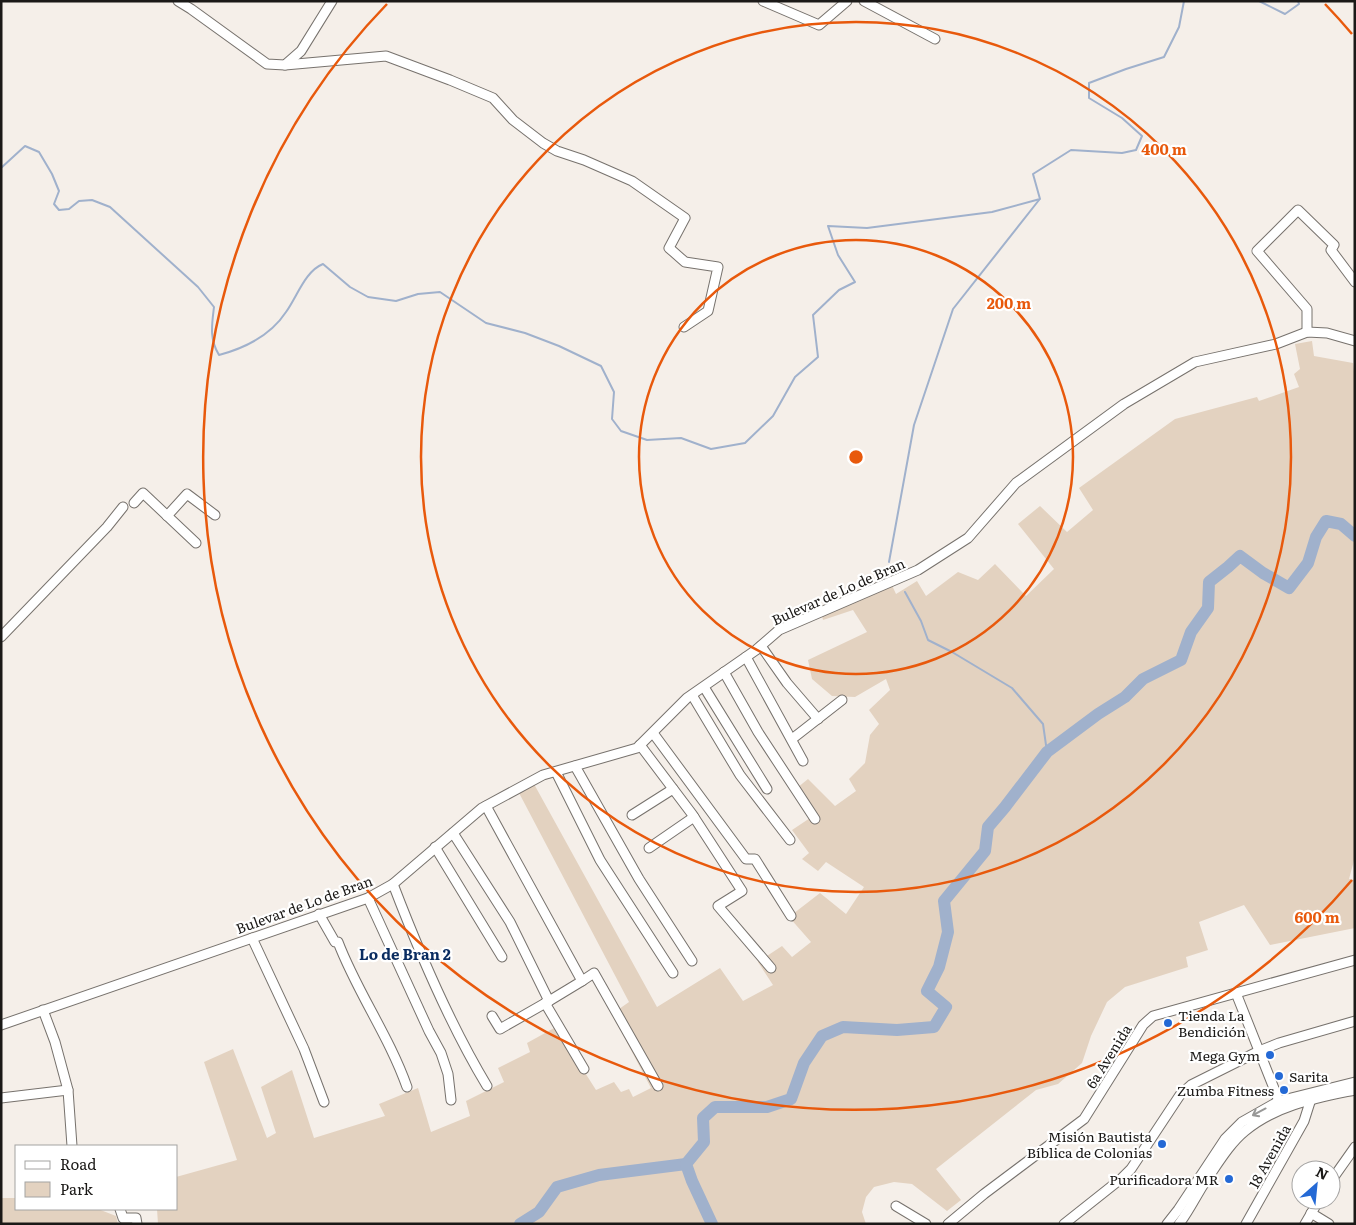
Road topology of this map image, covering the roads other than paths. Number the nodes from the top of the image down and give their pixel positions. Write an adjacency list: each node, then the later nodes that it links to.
1 (178, 1): 6 (street)
2 (332, 1): 8 (street)
3 (763, 1): 4 (street)
4 (847, 1)
5 (864, 1): 7 (street)
6 (193, 5): 8 (street)
7 (935, 39)
8 (285, 65): 10 (street)
9 (1355, 282): 11 (street)
10 (684, 327)
11 (1307, 332): 12 (street, Bulevar de Lo de Bran); 19 (street, Bulevar de Lo de Bran)
12 (1355, 341)
13 (134, 503): 16 (street)
14 (123, 507): 18 (street)
15 (215, 515): 16 (street)
16 (167, 516): 17 (street)
17 (196, 543)
18 (1, 637)
19 (761, 646): 20 (street, Bulevar de Lo de Bran); 25 (street)
20 (746, 657): 21 (street, Bulevar de Lo de Bran); 27 (street)
21 (724, 672): 22 (street, Bulevar de Lo de Bran); 37 (street)
22 (704, 687): 23 (street, Bulevar de Lo de Bran); 33 (street)
23 (692, 695): 26 (street, Bulevar de Lo de Bran); 39 (street)
24 (842, 700): 25 (street)
25 (818, 719): 27 (street)
26 (653, 733): 28 (street, Bulevar de Lo de Bran); 45 (street)
27 (792, 739): 29 (street)
28 (640, 745): 30 (street, Bulevar de Lo de Bran); 32 (street)
29 (803, 762)
30 (575, 766): 31 (street, Bulevar de Lo de Bran); 49 (street)
31 (556, 772): 34 (street, Bulevar de Lo de Bran); 51 (street)
32 (673, 789): 35 (street); 36 (street)
33 (767, 790)
34 (486, 806): 38 (street, Bulevar de Lo de Bran); 52 (street)
35 (632, 815)
36 (694, 817): 41 (street); 50 (street)
37 (815, 819)
38 (453, 833): 40 (street, Bulevar de Lo de Bran); 54 (street)
39 (790, 840)
40 (435, 847): 42 (street, Bulevar de Lo de Bran); 47 (street)
41 (649, 848)
42 (393, 884): 43 (street, Bulevar de Lo de Bran); 62 (street)
43 (368, 898): 44 (street, Bulevar de Lo de Bran); 69 (street)
44 (319, 914): 46 (street, Bulevar de Lo de Bran); 64 (street)
45 (791, 916)
46 (252, 938): 55 (street, Bulevar de Lo de Bran); 70 (street)
47 (502, 957)
48 (1355, 960): 53 (street, 6a Avenida)
49 (692, 961)
50 (771, 968)
51 (673, 973)
52 (582, 981): 54 (street); 63 (street)
53 (1236, 993): 59 (street); 81 (street, 6a Avenida)
54 (547, 1002): 56 (street); 60 (street)
55 (43, 1010): 58 (street, Bulevar de Lo de Bran); 65 (street)
56 (492, 1016)
57 (1355, 1021): 59 (street)
58 (1, 1025)
59 (1259, 1052): 71 (street); 82 (street)
60 (584, 1070)
61 (1355, 1082): 71 (street)
62 (487, 1086)
63 (658, 1086)
64 (407, 1087)
65 (68, 1090): 67 (street); 72 (street)
66 (1355, 1090): 68 (street)
67 (1, 1098)
68 (1311, 1099): 71 (street); 85 (street, 18 Avenida)
69 (452, 1100)
70 (324, 1102)
71 (1281, 1105): 83 (street, one-way to 83); 84 (street)
72 (72, 1145)
73 (1355, 1147): 74 (street)
74 (1341, 1167)
75 (896, 1206): 80 (street)
76 (120, 1210): 79 (street)
77 (1313, 1210): 78 (street)
78 (1311, 1213): 86 (street); 87 (street)
79 (138, 1224)
80 (926, 1224)
81 (948, 1224)
82 (1064, 1224)
83 (1167, 1224)
84 (1179, 1224)
85 (1246, 1224)
86 (1305, 1224)
87 (1329, 1224)

